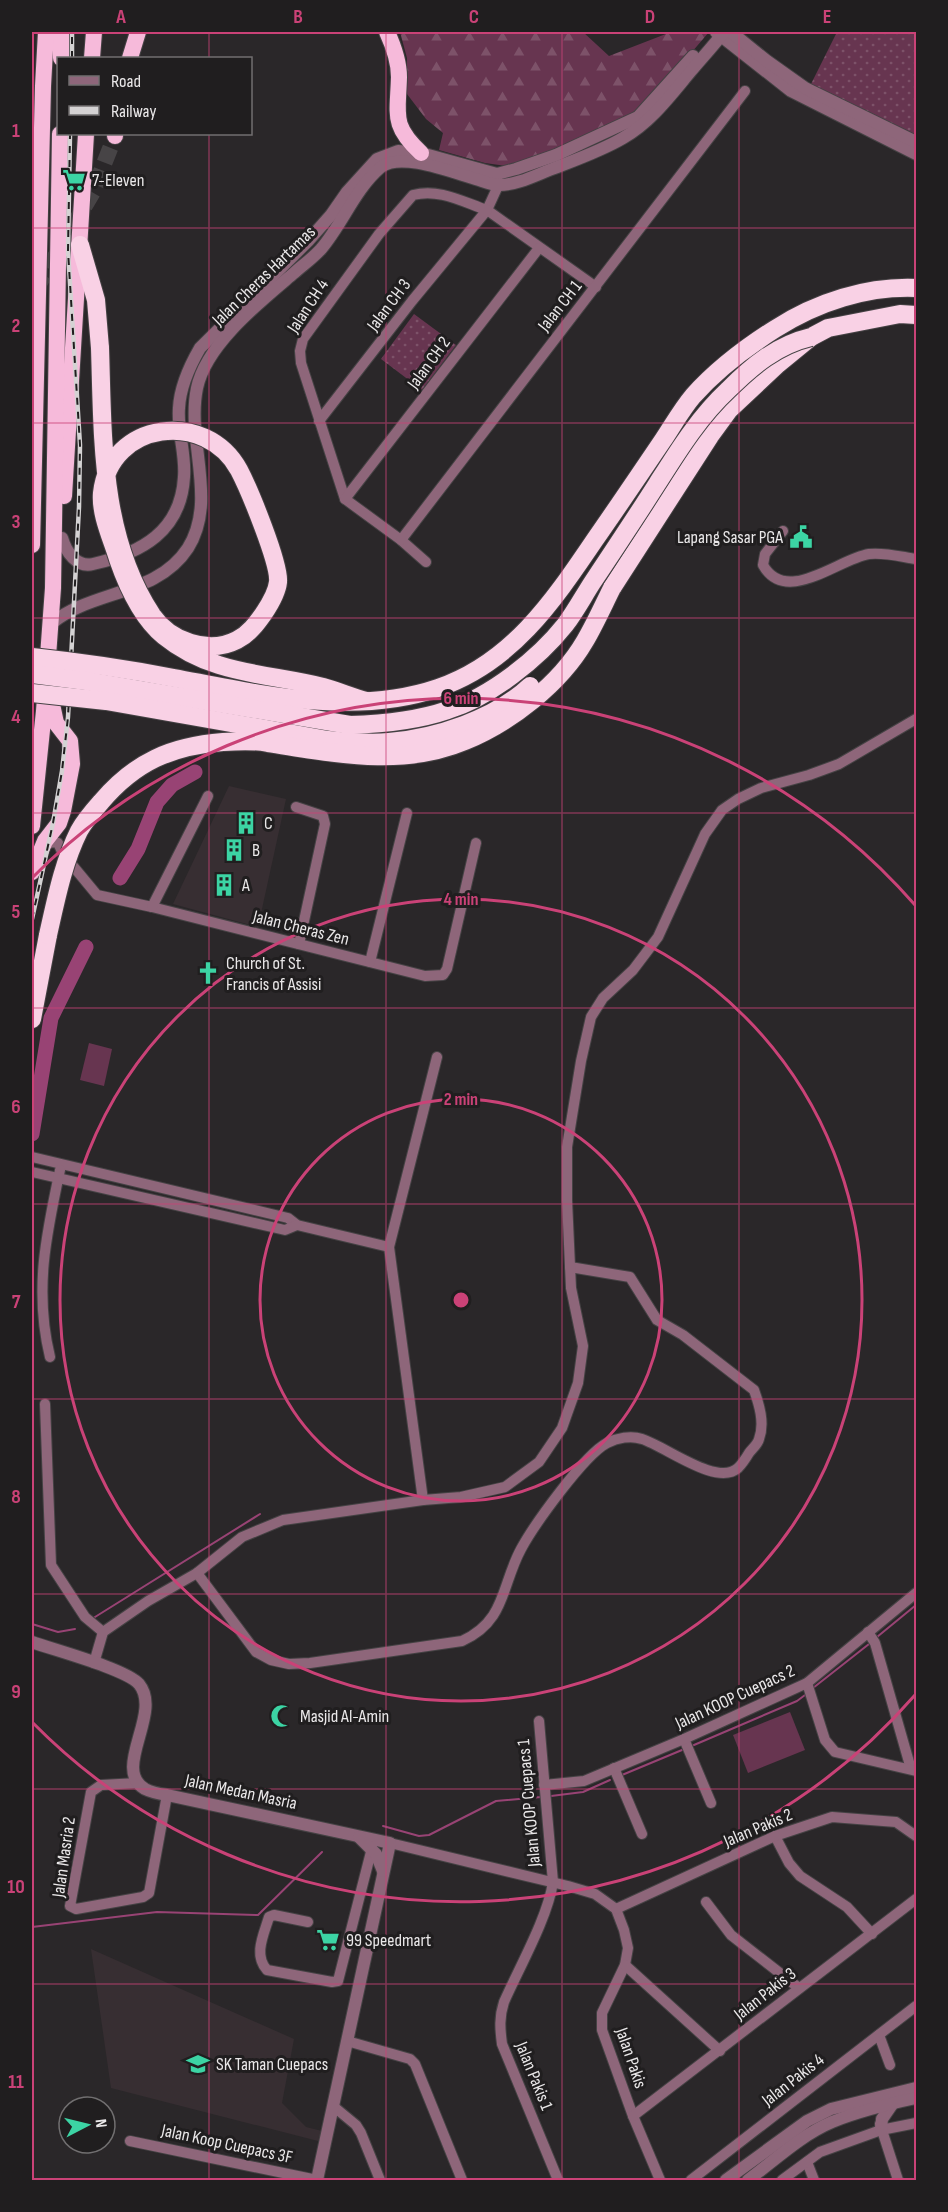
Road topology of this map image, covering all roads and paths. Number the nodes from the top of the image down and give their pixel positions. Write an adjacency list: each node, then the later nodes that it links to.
1 (46, 32): 33 (highway)
2 (61, 32): 10 (highway)
3 (83, 32): 11 (highway)
4 (94, 32): 12 (highway)
5 (138, 32): 13 (highway)
6 (387, 32): 20 (highway)
7 (721, 32): 9 (street); 14 (street); 23 (street, Jalan Cheras Hartamas)
8 (744, 32): 9 (street)
9 (750, 47): 14 (street)
10 (61, 57)
11 (81, 57)
12 (92, 57)
13 (130, 57)
14 (764, 65): 19 (street)
15 (745, 92): 29 (street, Jalan CH 1)
16 (60, 135): 42 (highway)
17 (77, 135): 22 (highway)
18 (86, 135): 22 (highway)
19 (909, 143): 21 (street)
20 (421, 153): 23 (street, Jalan Cheras Hartamas); 28 (street, Jalan Cheras Hartamas)
21 (916, 153)
22 (83, 174): 25 (highway)
23 (497, 180): 24 (street, Jalan CH 3); 27 (street, Jalan Cheras Hartamas)
24 (487, 210): 26 (street, Jalan CH 4); 34 (street, Jalan CH 3); 34 (street, Jalan CH 4)
25 (80, 245): 37 (highway); 48 (highway, bridge)
26 (539, 248): 29 (street, Jalan CH 4); 35 (street, Jalan CH 2)
27 (303, 265): 28 (street); 44 (street, Jalan Cheras Hartamas)
28 (267, 280): 37 (street, Jalan Cheras Hartamas)
29 (596, 287): 38 (street, Jalan CH 1)
30 (916, 288): 48 (highway, bridge)
31 (916, 315): 32 (highway)
32 (811, 337): 43 (highway, bridge); 46 (highway, bridge)
33 (33, 418): 39 (highway)
34 (319, 421): 35 (street, Jalan CH 4)
35 (345, 499): 38 (street)
36 (783, 531): 40 (street)
37 (62, 538): 42 (highway)
38 (401, 540): 41 (street)
39 (32, 545)
40 (916, 559)
41 (426, 562)
42 (53, 588): 44 (highway)
43 (612, 588): 47 (highway, bridge); 62 (highway, bridge)
44 (52, 623): 46 (highway)
45 (32, 657): 48 (highway, bridge)
46 (39, 675): 52 (highway); 54 (highway)
47 (32, 693)
48 (366, 701)
49 (916, 719): 70 (street)
50 (208, 796): 59 (street)
51 (296, 807): 60 (street)
52 (63, 811): 56 (highway); 57 (street)
53 (407, 813): 61 (street)
54 (32, 826)
55 (476, 843): 61 (street, Jalan Cheras Zen)
56 (41, 848): 57 (street); 58 (highway)
57 (63, 854): 59 (street, Jalan Cheras Zen)
58 (32, 872)
59 (152, 907): 60 (street, Jalan Cheras Zen)
60 (299, 944): 61 (street, Jalan Cheras Zen)
61 (370, 962)
62 (32, 1019)
63 (437, 1057): 69 (street)
64 (32, 1157): 65 (street)
65 (62, 1165): 67 (street); 68 (street)
66 (32, 1172): 67 (street)
67 (59, 1178): 68 (street); 71 (street)
68 (297, 1225): 69 (street)
69 (389, 1247): 73 (street)
70 (570, 1267): 73 (street); 74 (street)
71 (50, 1357)
72 (45, 1404): 76 (street)
73 (423, 1500): 74 (street)
74 (198, 1573): 76 (street)
75 (916, 1593): 77 (street, Jalan KOOP Cuepacs 2)
76 (103, 1632): 79 (street)
77 (868, 1632): 80 (street, Jalan KOOP Cuepacs 2); 84 (street)
78 (32, 1642): 79 (street)
79 (94, 1663): 85 (street)
80 (807, 1683): 82 (street, Jalan KOOP Cuepacs 2); 84 (street)
81 (538, 1721): 86 (street, Jalan KOOP Cuepacs 1)
82 (684, 1739): 83 (street, Jalan KOOP Cuepacs 2); 88 (street)
83 (614, 1768): 86 (street, Jalan KOOP Cuepacs 2); 90 (street)
84 (914, 1770)
85 (138, 1783): 87 (street, Jalan Medan Masria); 87 (street, Jalan Masria 2)
86 (544, 1785): 96 (street, Jalan KOOP Cuepacs 1)
87 (167, 1795): 89 (street, Jalan Medan Masria)
88 (711, 1803)
89 (354, 1834): 93 (street, Jalan Medan Masria); 94 (street)
90 (642, 1834)
91 (776, 1836): 92 (street, Jalan Pakis 2); 99 (street, Jalan Pakis 2); 101 (street)
92 (916, 1836)
93 (390, 1843): 95 (street); 96 (street, Jalan Medan Masria)
94 (372, 1848): 95 (street); 100 (street)
95 (383, 1872): 106 (street)
96 (553, 1882): 99 (street); 123 (street, Jalan Pakis 1)
97 (916, 1899): 101 (street, Jalan Pakis 3)
98 (706, 1902): 103 (street)
99 (616, 1909): 102 (street, Jalan Pakis)
100 (308, 1922)
101 (872, 1934): 103 (street, Jalan Pakis 3)
102 (625, 1965): 107 (street); 115 (street, Jalan Pakis)
103 (799, 1988): 107 (street, Jalan Pakis 3)
104 (916, 2006): 105 (street, Jalan Pakis 4)
105 (879, 2035): 108 (street); 125 (street, Jalan Pakis 4)
106 (347, 2041): 113 (street); 122 (street)
107 (720, 2050): 115 (street, Jalan Pakis 3)
108 (890, 2065)
109 (916, 2088): 111 (street)
110 (916, 2098): 112 (street)
111 (874, 2102): 112 (street); 114 (street); 117 (street); 126 (street)
112 (893, 2103): 117 (street)
113 (333, 2106): 120 (street); 121 (street)
114 (860, 2113): 117 (street); 127 (street)
115 (633, 2116): 124 (street, Jalan Pakis)
116 (916, 2123): 117 (street)
117 (881, 2130): 119 (street); 130 (street)
118 (130, 2141): 120 (street, Jalan Koop Cuepacs 3F)
119 (807, 2162): 128 (street); 129 (street)
120 (317, 2180)
121 (380, 2181)
122 (462, 2181)
123 (558, 2181)
124 (660, 2181)
125 (690, 2181)
126 (726, 2181)
127 (748, 2181)
128 (782, 2181)
129 (814, 2181)
130 (898, 2181)

